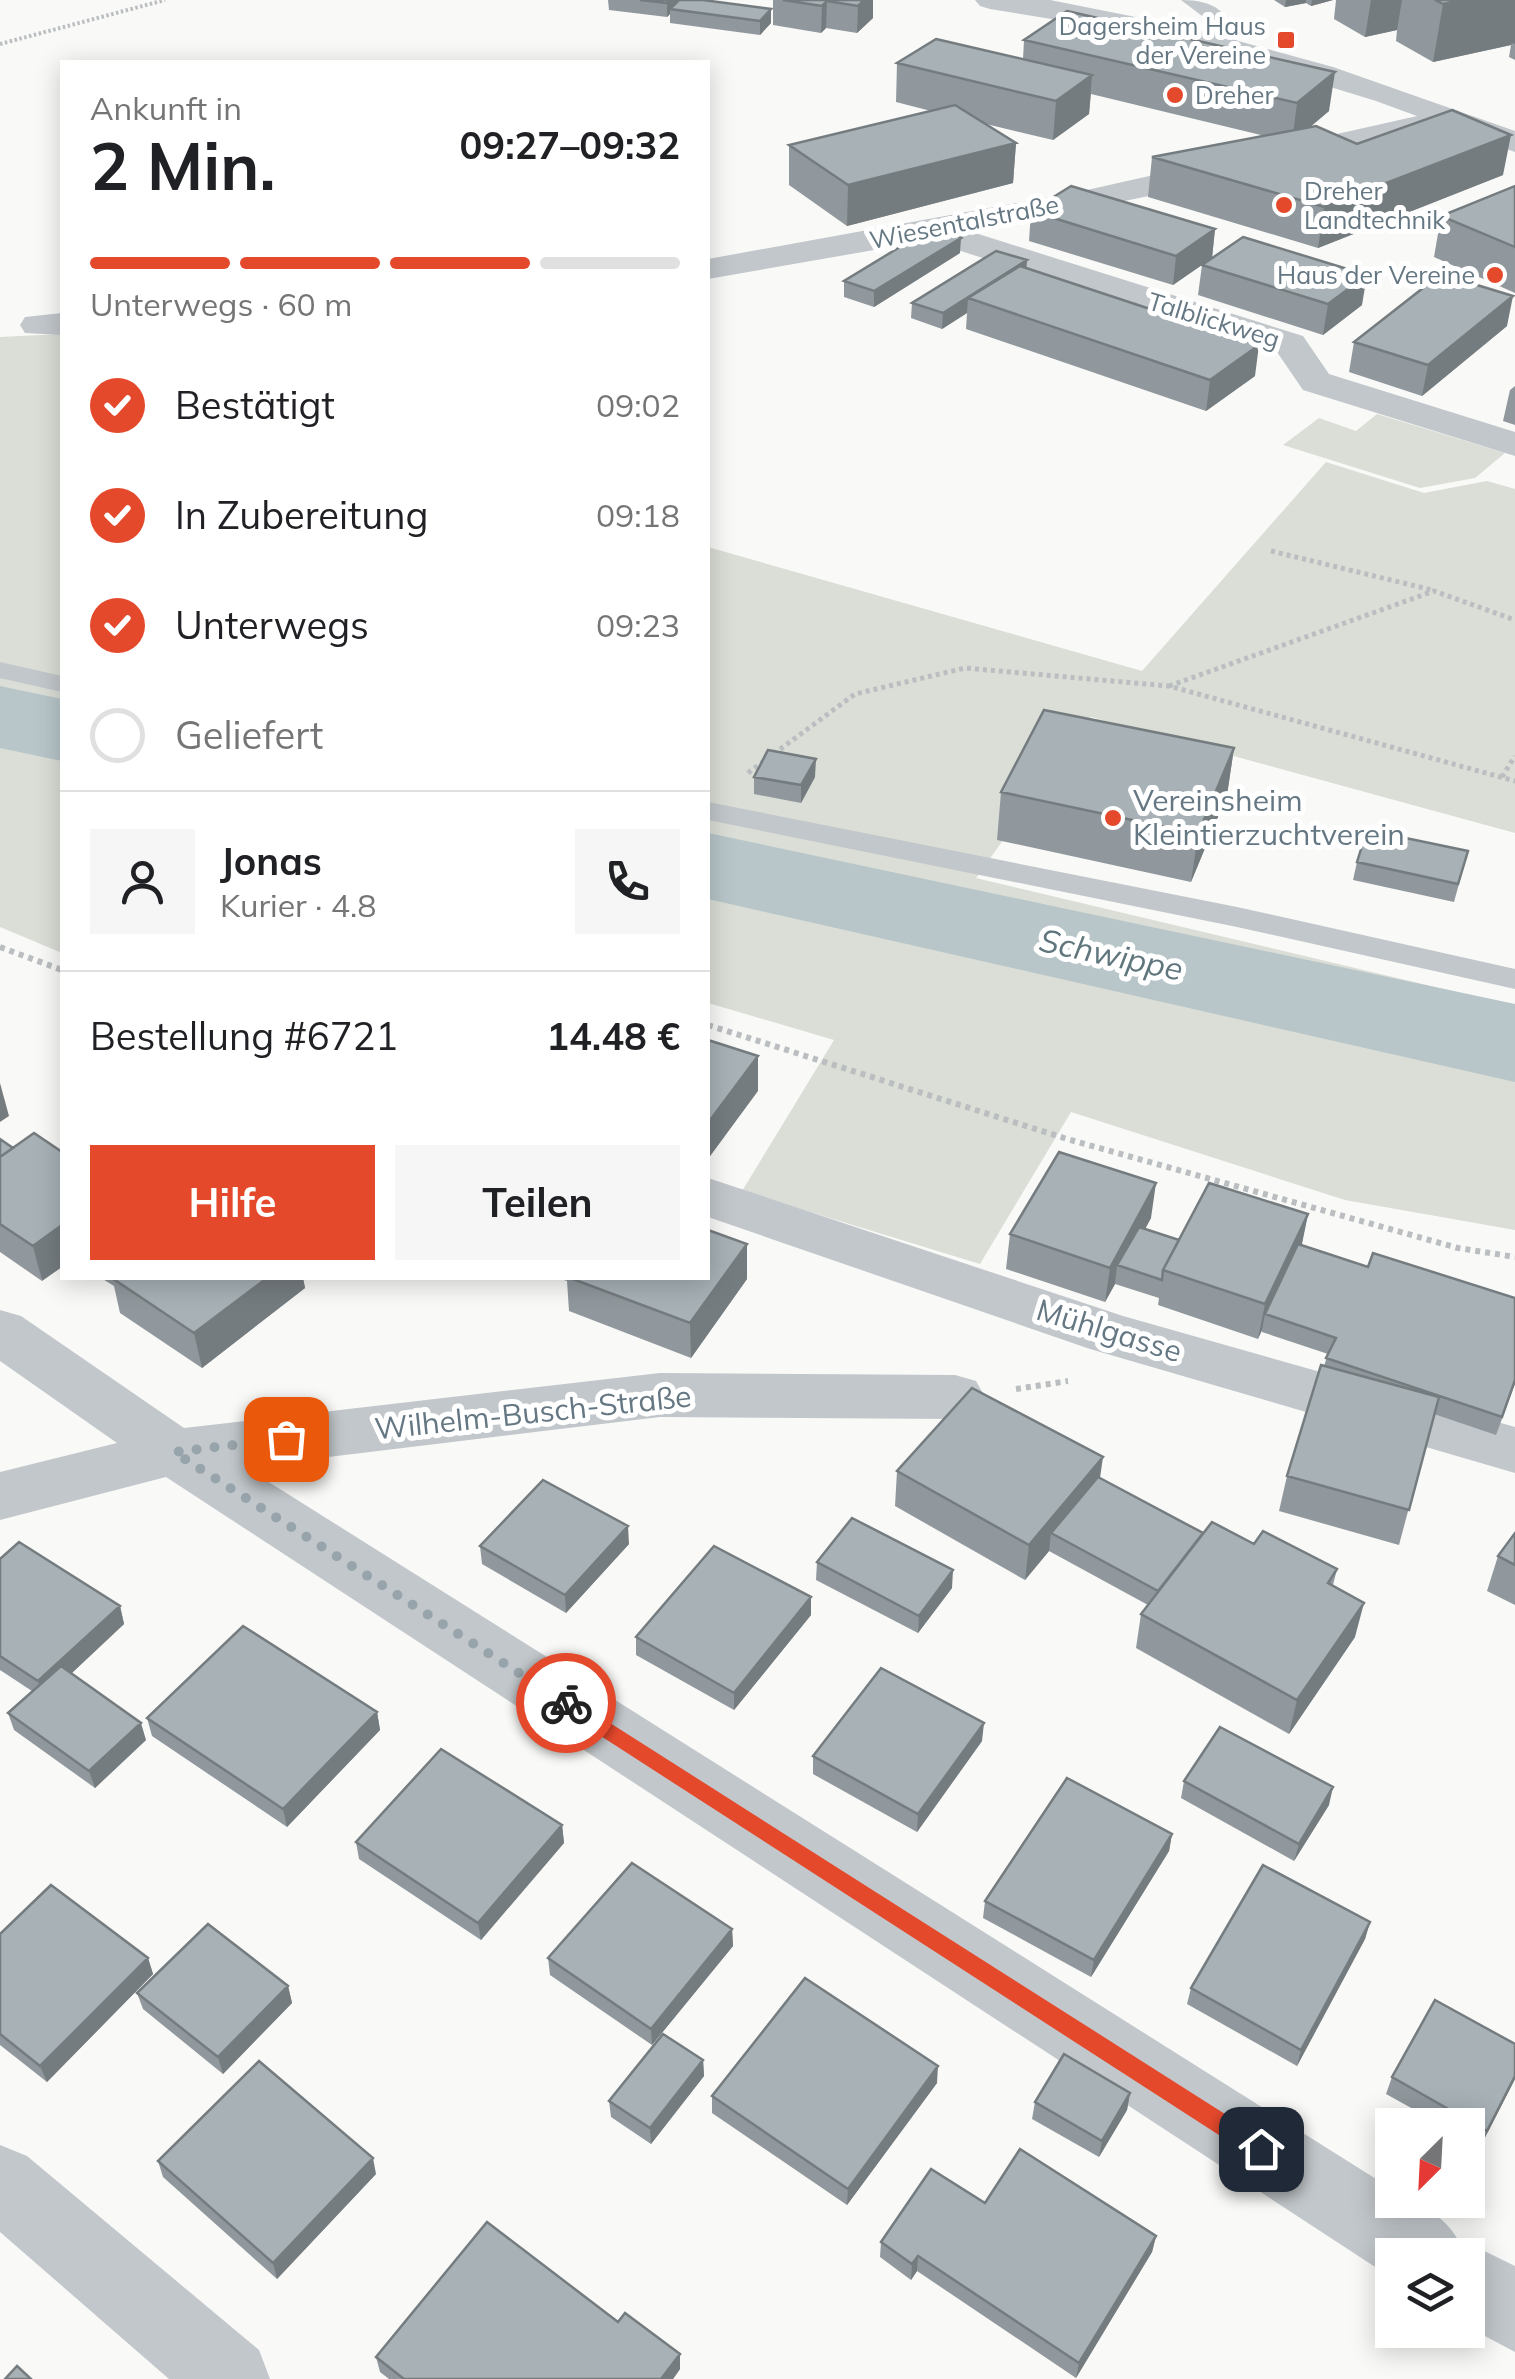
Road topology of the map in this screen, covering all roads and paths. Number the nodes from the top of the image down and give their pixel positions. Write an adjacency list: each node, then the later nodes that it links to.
1 (165, 0): 5 (path)
2 (990, 0): 4 (street)
3 (1190, 0): 6 (lane)
4 (1026, 2): 6 (street)
5 (0, 44)
6 (1229, 47): 7 (street)
7 (1454, 118): 8 (street); 10 (street, Wiesentalstraße)
8 (1515, 142)
9 (952, 238): 11 (street, Talblickweg)
10 (710, 269)
11 (1515, 444)
12 (1271, 551): 13 (path)
13 (1434, 590): 14 (path); 17 (path)
14 (1515, 620)
15 (0, 670): 16 (lane)
16 (60, 684)
17 (1168, 686): 19 (path); 20 (path)
18 (1515, 756): 19 (path)
19 (1502, 777): 21 (path)
20 (738, 781)
21 (1515, 781)
22 (710, 811): 25 (lane)
23 (0, 947): 24 (path)
24 (60, 969)
25 (1515, 979)
26 (710, 1026): 28 (path)
27 (710, 1198): 30 (street, Mühlgasse)
28 (1515, 1256)
29 (0, 1331): 33 (street)
30 (1111, 1334): 31 (path); 32 (street, Mühlgasse)
31 (955, 1398): 33 (street, Wilhelm-Busch-Straße)
32 (1515, 1450)
33 (174, 1452): 34 (street, Wilhelm-Busch-Straße); 36 (street)
34 (0, 1496)
35 (0, 2182): 39 (street)
36 (1399, 2238)
37 (1485, 2293): 38 (street)
38 (1515, 2312)
39 (230, 2379)

